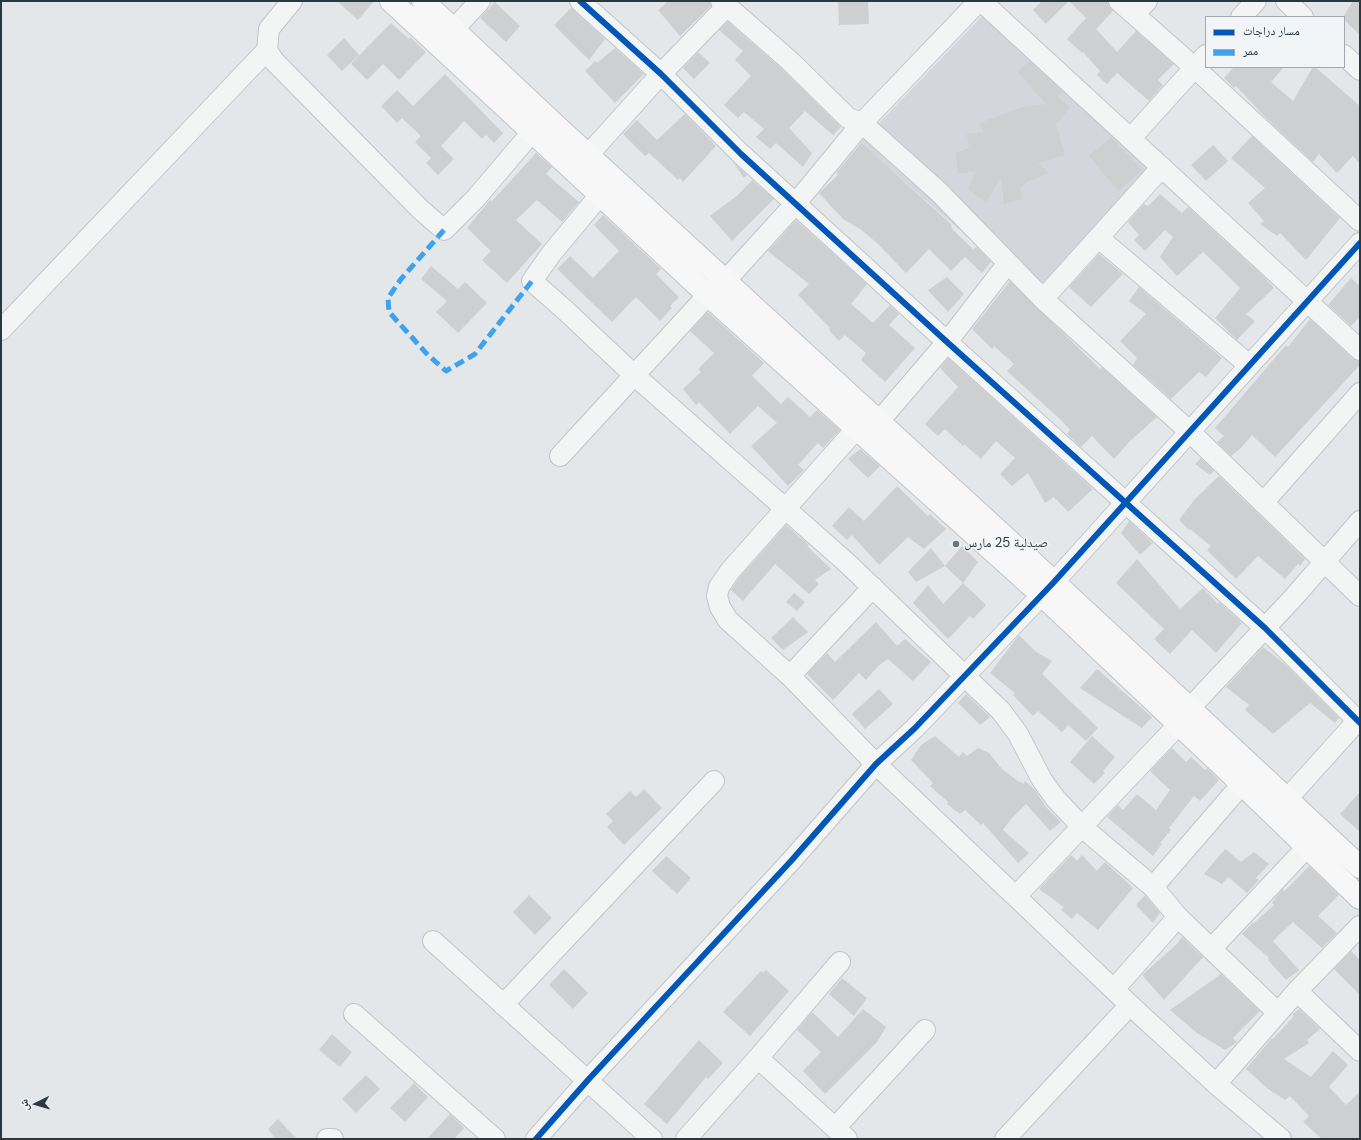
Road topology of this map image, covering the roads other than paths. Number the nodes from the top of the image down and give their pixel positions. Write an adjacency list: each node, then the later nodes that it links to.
1 (292, 1): 15 (street)
2 (391, 1): 22 (main road)
3 (423, 1): 14 (main road)
4 (480, 1): 14 (street)
5 (580, 1): 20 (street)
6 (980, 1): 21 (street); 23 (street)
7 (1119, 1): 11 (street)
8 (1256, 1): 12 (street)
9 (1286, 1): 13 (street)
10 (724, 4): 20 (street); 21 (street)
11 (1140, 8): 17 (street)
12 (1242, 16)
13 (1302, 16)
14 (453, 30): 24 (main road)
15 (267, 50): 22 (street); 36 (street)
16 (1345, 56): 19 (street)
17 (1200, 62): 23 (street)
18 (1206, 68): 28 (street)
19 (1360, 70)
20 (661, 74): 24 (street); 27 (street)
21 (862, 123): 27 (street); 31 (street)
22 (532, 132): 26 (main road)
23 (1131, 138): 25 (street)
24 (588, 155): 32 (main road)
25 (1162, 167): 29 (street); 35 (street)
26 (600, 195): 33 (main road); 40 (street)
27 (796, 203): 32 (street); 37 (street)
28 (1360, 220)
29 (1100, 236): 34 (street); 39 (street)
30 (1360, 243): 35 (street)
31 (1008, 263): 34 (street); 37 (street)
32 (726, 280): 33 (street); 42 (main road)
33 (708, 295): 40 (street); 42 (main road)
34 (1043, 299): 43 (street)
35 (1306, 301): 38 (street); 39 (street)
36 (1, 330)
37 (947, 342): 42 (street); 45 (street)
38 (1360, 350)
39 (1249, 365): 43 (street)
40 (634, 375): 44 (street); 47 (street)
41 (1360, 393): 46 (street)
42 (867, 429): 47 (street); 51 (main road)
43 (1189, 431): 45 (street); 46 (street)
44 (560, 456)
45 (1126, 502): 51 (street); 53 (street)
46 (1263, 503): 49 (street)
47 (786, 509): 50 (street); 54 (street)
48 (1360, 522): 49 (street)
49 (1325, 562): 52 (street); 53 (street)
50 (872, 587): 54 (street); 55 (street)
51 (1048, 588): 55 (street); 56 (main road)
52 (1360, 596)
53 (1265, 628): 56 (street); 57 (street)
54 (790, 676): 58 (street)
55 (965, 677): 58 (street); 62 (street)
56 (1184, 717): 60 (main road); 61 (main road); 62 (street)
57 (1359, 721): 61 (street)
58 (876, 764): 66 (street); 82 (street)
59 (714, 781): 75 (street)
60 (1242, 784): 63 (main road); 65 (street)
61 (1287, 799): 64 (main road)
62 (1082, 826): 65 (street); 66 (street)
63 (1308, 846): 67 (main road); 71 (street)
64 (1360, 867)
65 (1153, 887): 68 (street)
66 (1016, 896): 73 (street)
67 (1360, 898)
68 (1178, 917): 71 (street); 73 (street)
69 (1360, 926): 74 (street)
70 (433, 941): 75 (street)
71 (1211, 949): 77 (street)
72 (840, 962): 81 (street)
73 (1114, 989): 76 (street)
74 (1297, 991): 77 (street); 80 (street)
75 (503, 1005): 82 (street)
76 (1130, 1005): 83 (street); 91 (street)
77 (1278, 1012): 83 (street)
78 (354, 1014): 87 (street)
79 (925, 1030): 84 (street)
80 (1360, 1051)
81 (758, 1058): 84 (street); 90 (street)
82 (588, 1080): 88 (street); 89 (street)
83 (1216, 1084): 92 (street)
84 (841, 1134)
85 (327, 1139): 86 (street)
86 (333, 1139)
87 (495, 1139)
88 (536, 1139)
89 (652, 1139)
90 (686, 1139)
91 (1005, 1139)
92 (1281, 1139)

